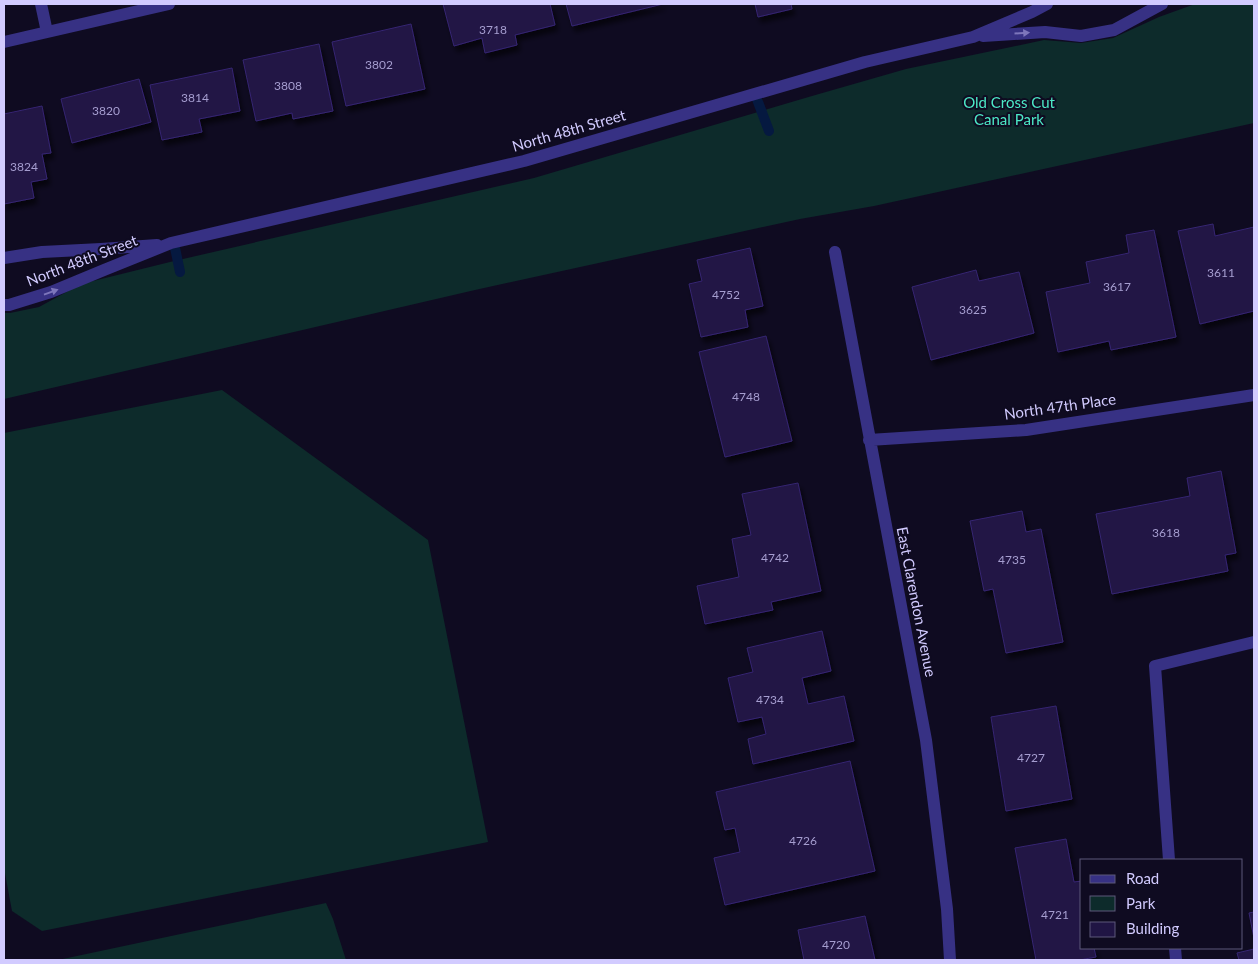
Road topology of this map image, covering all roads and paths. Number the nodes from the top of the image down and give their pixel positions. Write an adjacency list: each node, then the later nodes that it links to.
1 (41, 4): 5 (street)
2 (169, 4): 5 (street)
3 (1046, 4): 6 (street, North 48th Street)
4 (1162, 4): 6 (street, North 48th Street, one-way to 4)
5 (47, 32): 7 (street)
6 (973, 37): 8 (street, North 48th Street)
7 (4, 42)
8 (172, 244): 10 (street, North 48th Street); 11 (street, North 48th Street, one-way to 8)
9 (835, 252): 13 (street, East Clarendon Avenue)
10 (4, 258)
11 (4, 305)
12 (1254, 395): 13 (street, North 47th Place)
13 (869, 440): 16 (street, East Clarendon Avenue)
14 (1254, 642): 15 (street)
15 (1169, 859)
16 (950, 960)

